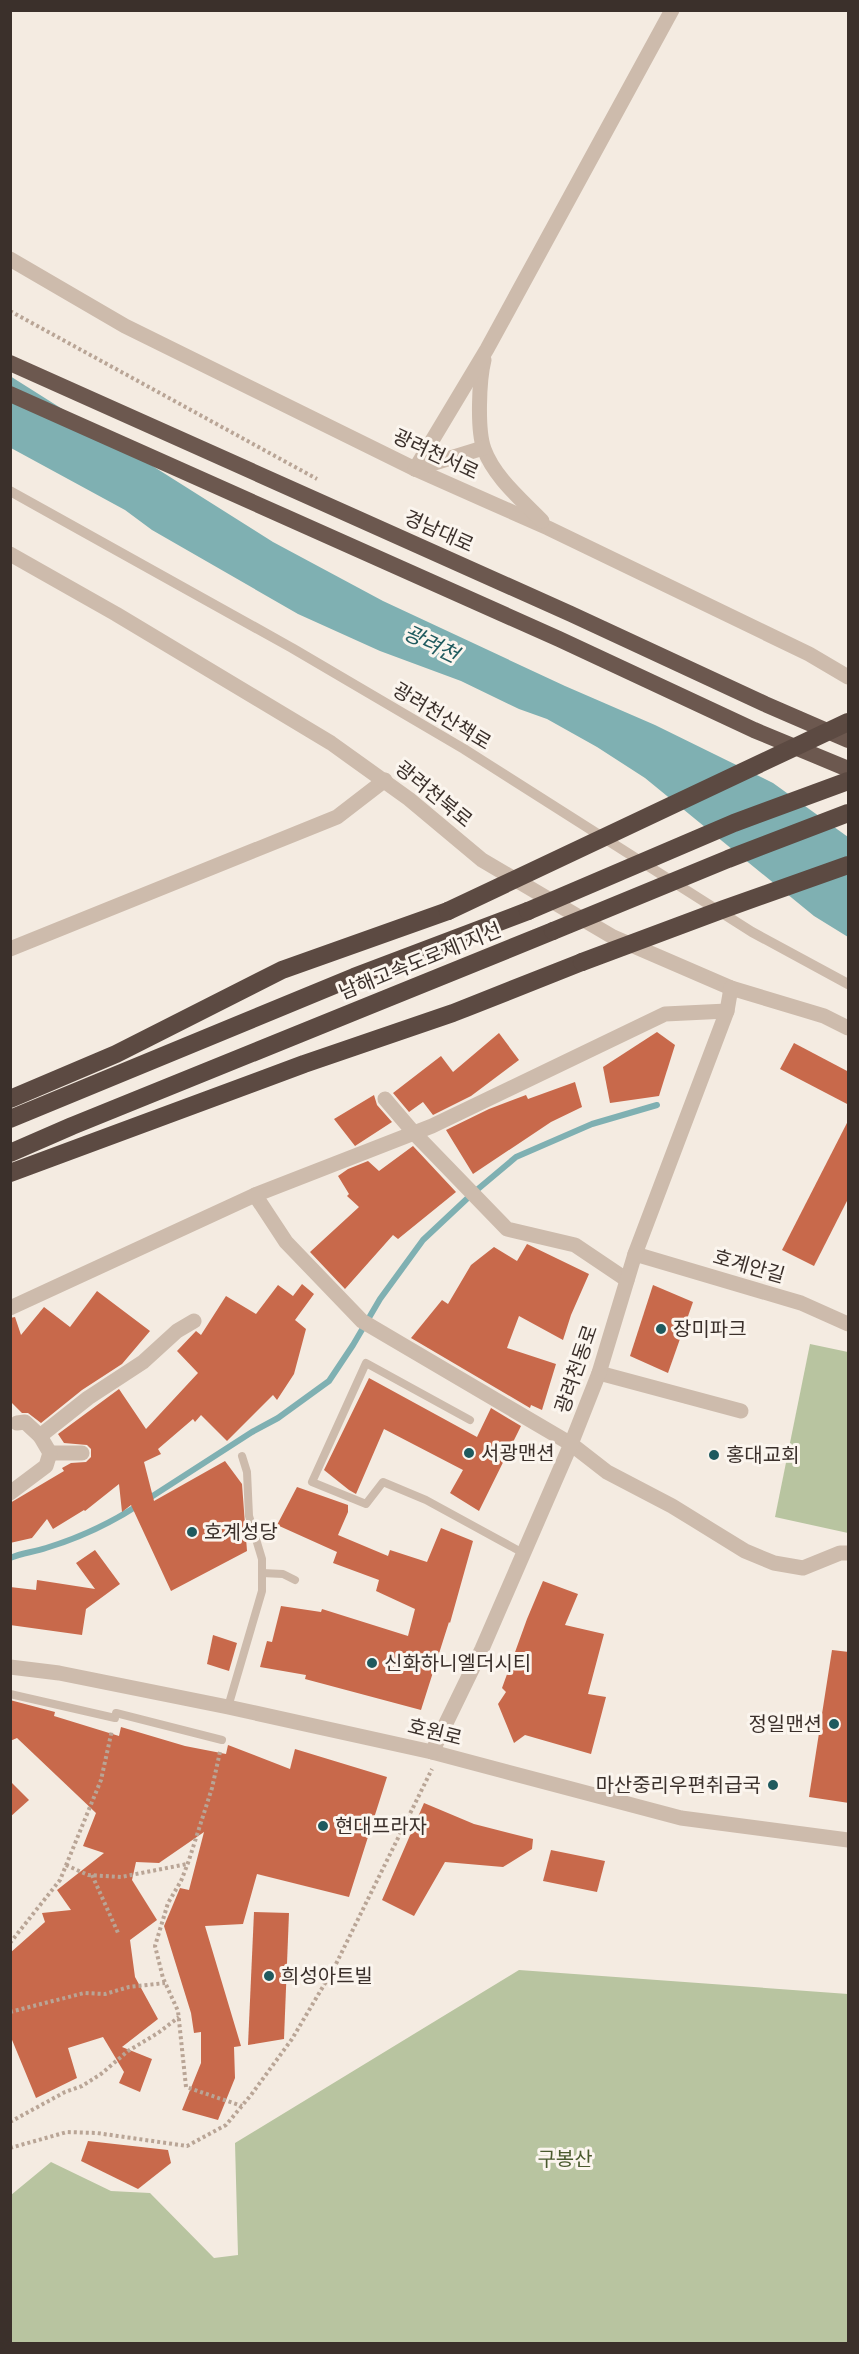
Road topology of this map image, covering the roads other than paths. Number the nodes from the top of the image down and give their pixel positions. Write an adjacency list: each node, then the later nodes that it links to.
1 (672, 10): 3 (street)
2 (10, 259): 7 (street, 광려천서로)
3 (487, 349): 6 (street); 7 (street)
4 (10, 363): 13 (highway, 경남대로, bridge)
5 (10, 394): 14 (highway, bridge)
6 (483, 448): 7 (street); 9 (street)
7 (416, 469): 9 (street, 광려천서로)
8 (10, 491): 20 (street, 광려천산책로)
9 (548, 528): 11 (street, 광려천서로)
10 (10, 554): 15 (street, 광려천북로)
11 (849, 676)
12 (849, 722): 24 (highway, bridge)
13 (849, 740)
14 (849, 769)
15 (385, 780): 19 (street); 21 (street, 광려천북로)
16 (849, 781): 26 (highway, 남해고속도로제1지선, bridge)
17 (849, 813): 28 (highway, 남해고속도로제1지선, bridge)
18 (849, 865): 29 (highway, bridge)
19 (10, 949)
20 (849, 984)
21 (731, 988): 22 (street, 광려천동로); 23 (street, 광려천북로)
22 (727, 1011): 27 (street); 31 (street, 광려천동로)
23 (849, 1028)
24 (10, 1099)
25 (386, 1099): 27 (street)
26 (10, 1119)
27 (414, 1133): 30 (street); 32 (street)
28 (10, 1153)
29 (10, 1173)
30 (255, 1195): 33 (street); 41 (street)
31 (635, 1254): 32 (street, 광려천동로); 35 (street, 호계안길)
32 (627, 1280): 36 (street, 광려천동로)
33 (10, 1308)
34 (194, 1321): 40 (street)
35 (849, 1324)
36 (599, 1373): 37 (street); 41 (street, 광려천동로)
37 (741, 1412)
38 (470, 1420): 46 (lane)
39 (17, 1423): 40 (street)
40 (40, 1436): 42 (street)
41 (571, 1444): 46 (street, 광려천동로); 47 (street)
42 (50, 1453): 43 (street); 45 (street)
43 (82, 1453)
44 (242, 1456): 48 (lane)
45 (10, 1493)
46 (523, 1553): 54 (street, 광려천동로)
47 (849, 1553)
48 (262, 1573): 49 (lane); 52 (lane)
49 (296, 1580)
50 (10, 1667): 52 (street, 호원로)
51 (10, 1694): 53 (lane)
52 (228, 1707): 54 (street, 호원로)
53 (222, 1740)
54 (435, 1753): 55 (street, 호원로)
55 (849, 1840)

